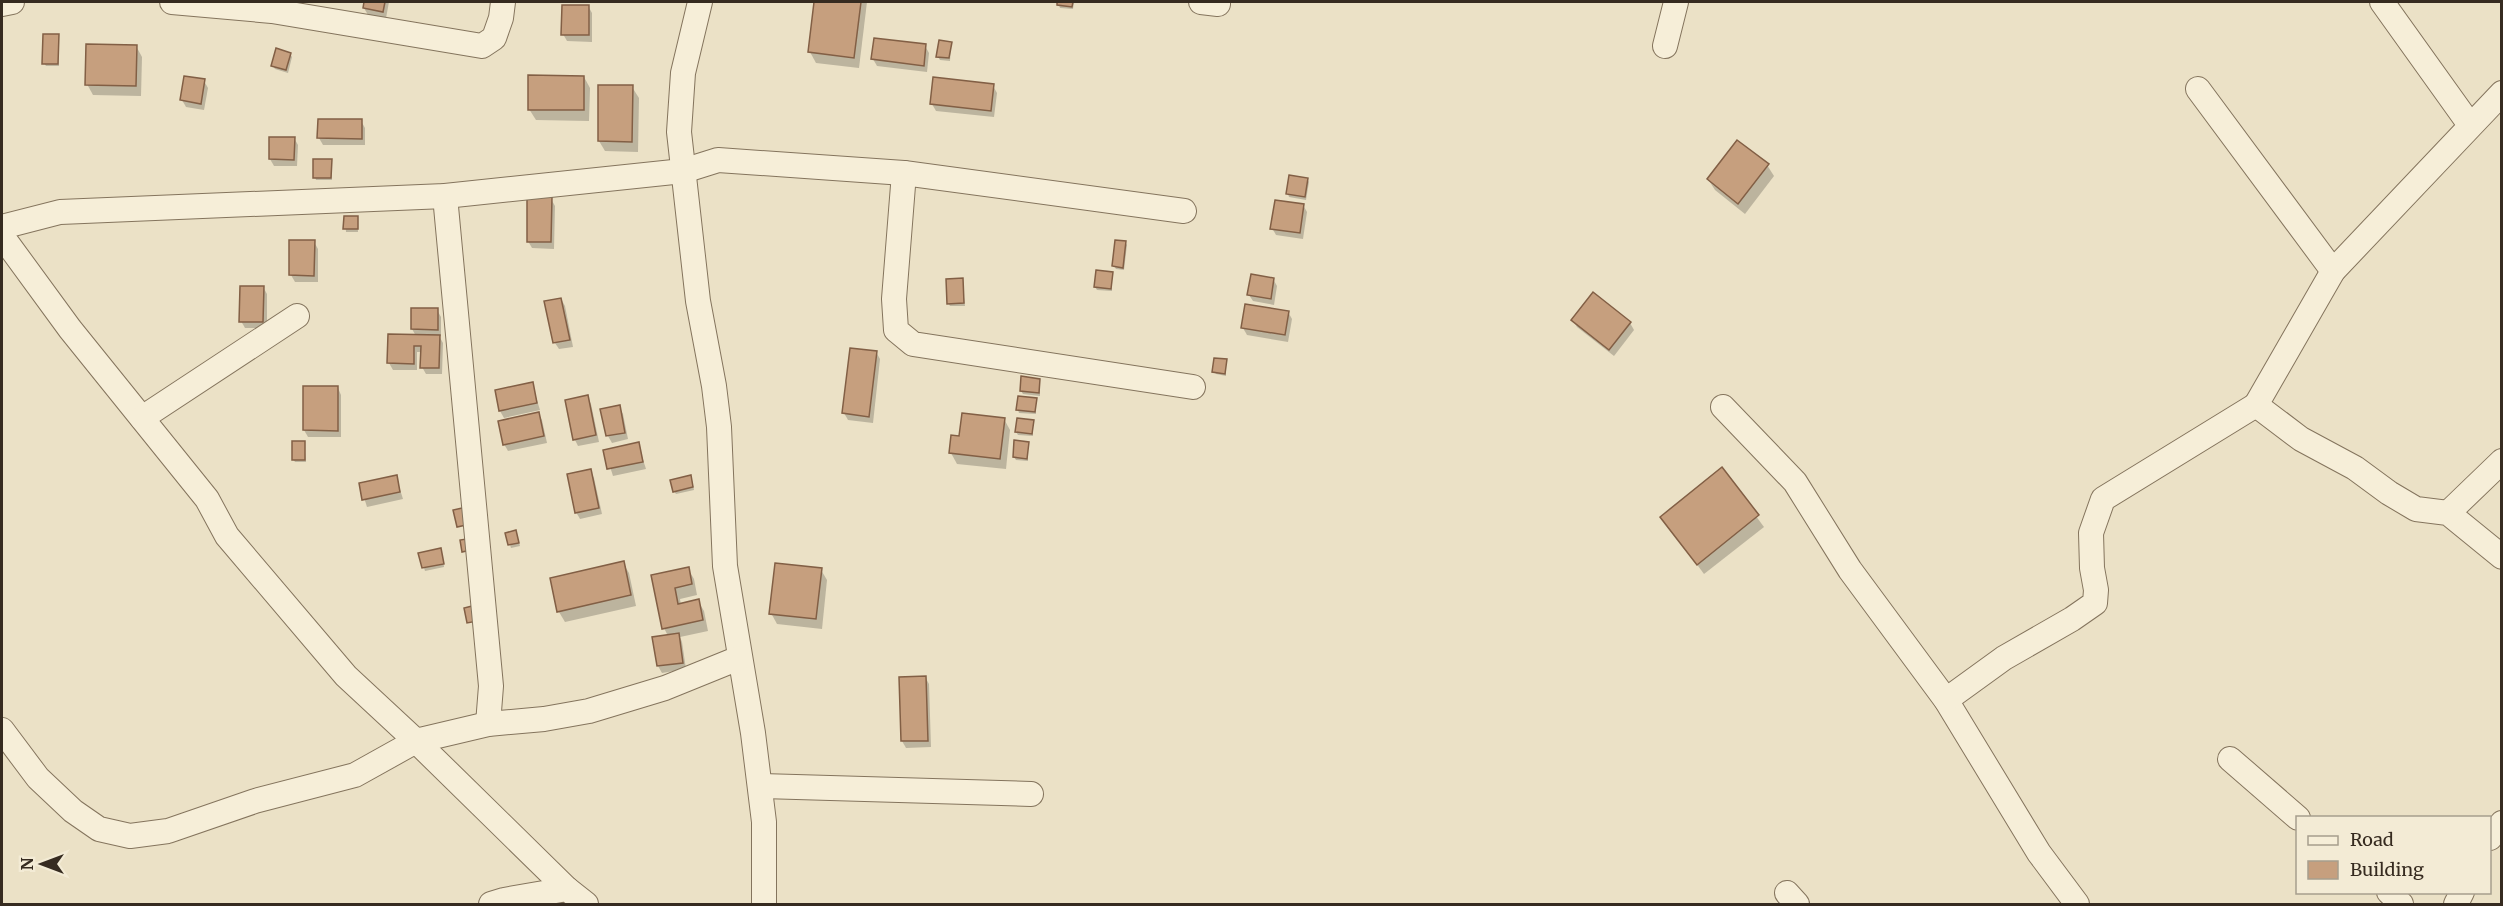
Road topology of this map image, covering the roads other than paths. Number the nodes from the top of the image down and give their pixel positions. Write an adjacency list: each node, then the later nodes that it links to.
1 (12, 2): 7 (street)
2 (172, 2): 8 (street)
3 (503, 2): 8 (street)
4 (700, 2): 13 (street)
5 (1676, 2): 9 (street)
6 (2382, 2): 12 (street)
7 (2, 4)
8 (272, 6)
9 (1665, 46)
10 (2198, 89): 19 (street)
11 (2502, 93): 12 (street)
12 (2470, 125): 19 (street)
13 (683, 171): 14 (street); 15 (street); 28 (street)
14 (904, 173): 16 (street); 21 (street)
15 (445, 196): 17 (street); 30 (street)
16 (1184, 211)
17 (2, 227)
18 (2, 236): 24 (street)
19 (2334, 271): 22 (street)
20 (297, 316): 24 (street)
21 (1193, 387)
22 (2256, 405): 26 (street); 29 (street)
23 (1723, 407): 29 (street)
24 (142, 418): 32 (street)
25 (2502, 461): 26 (street)
26 (2448, 513): 27 (street)
27 (2502, 557)
28 (739, 658): 30 (street); 34 (street)
29 (1946, 700): 43 (street)
30 (488, 724): 32 (street)
31 (2, 730): 32 (street)
32 (416, 741): 39 (street)
33 (2230, 759): 36 (street)
34 (760, 786): 35 (street); 42 (street)
35 (1031, 794)
36 (2296, 816)
37 (2502, 823): 38 (street)
38 (2491, 837)
39 (567, 889): 40 (street); 41 (street)
40 (491, 904)
41 (586, 904)
42 (764, 904)
43 (2077, 904)

